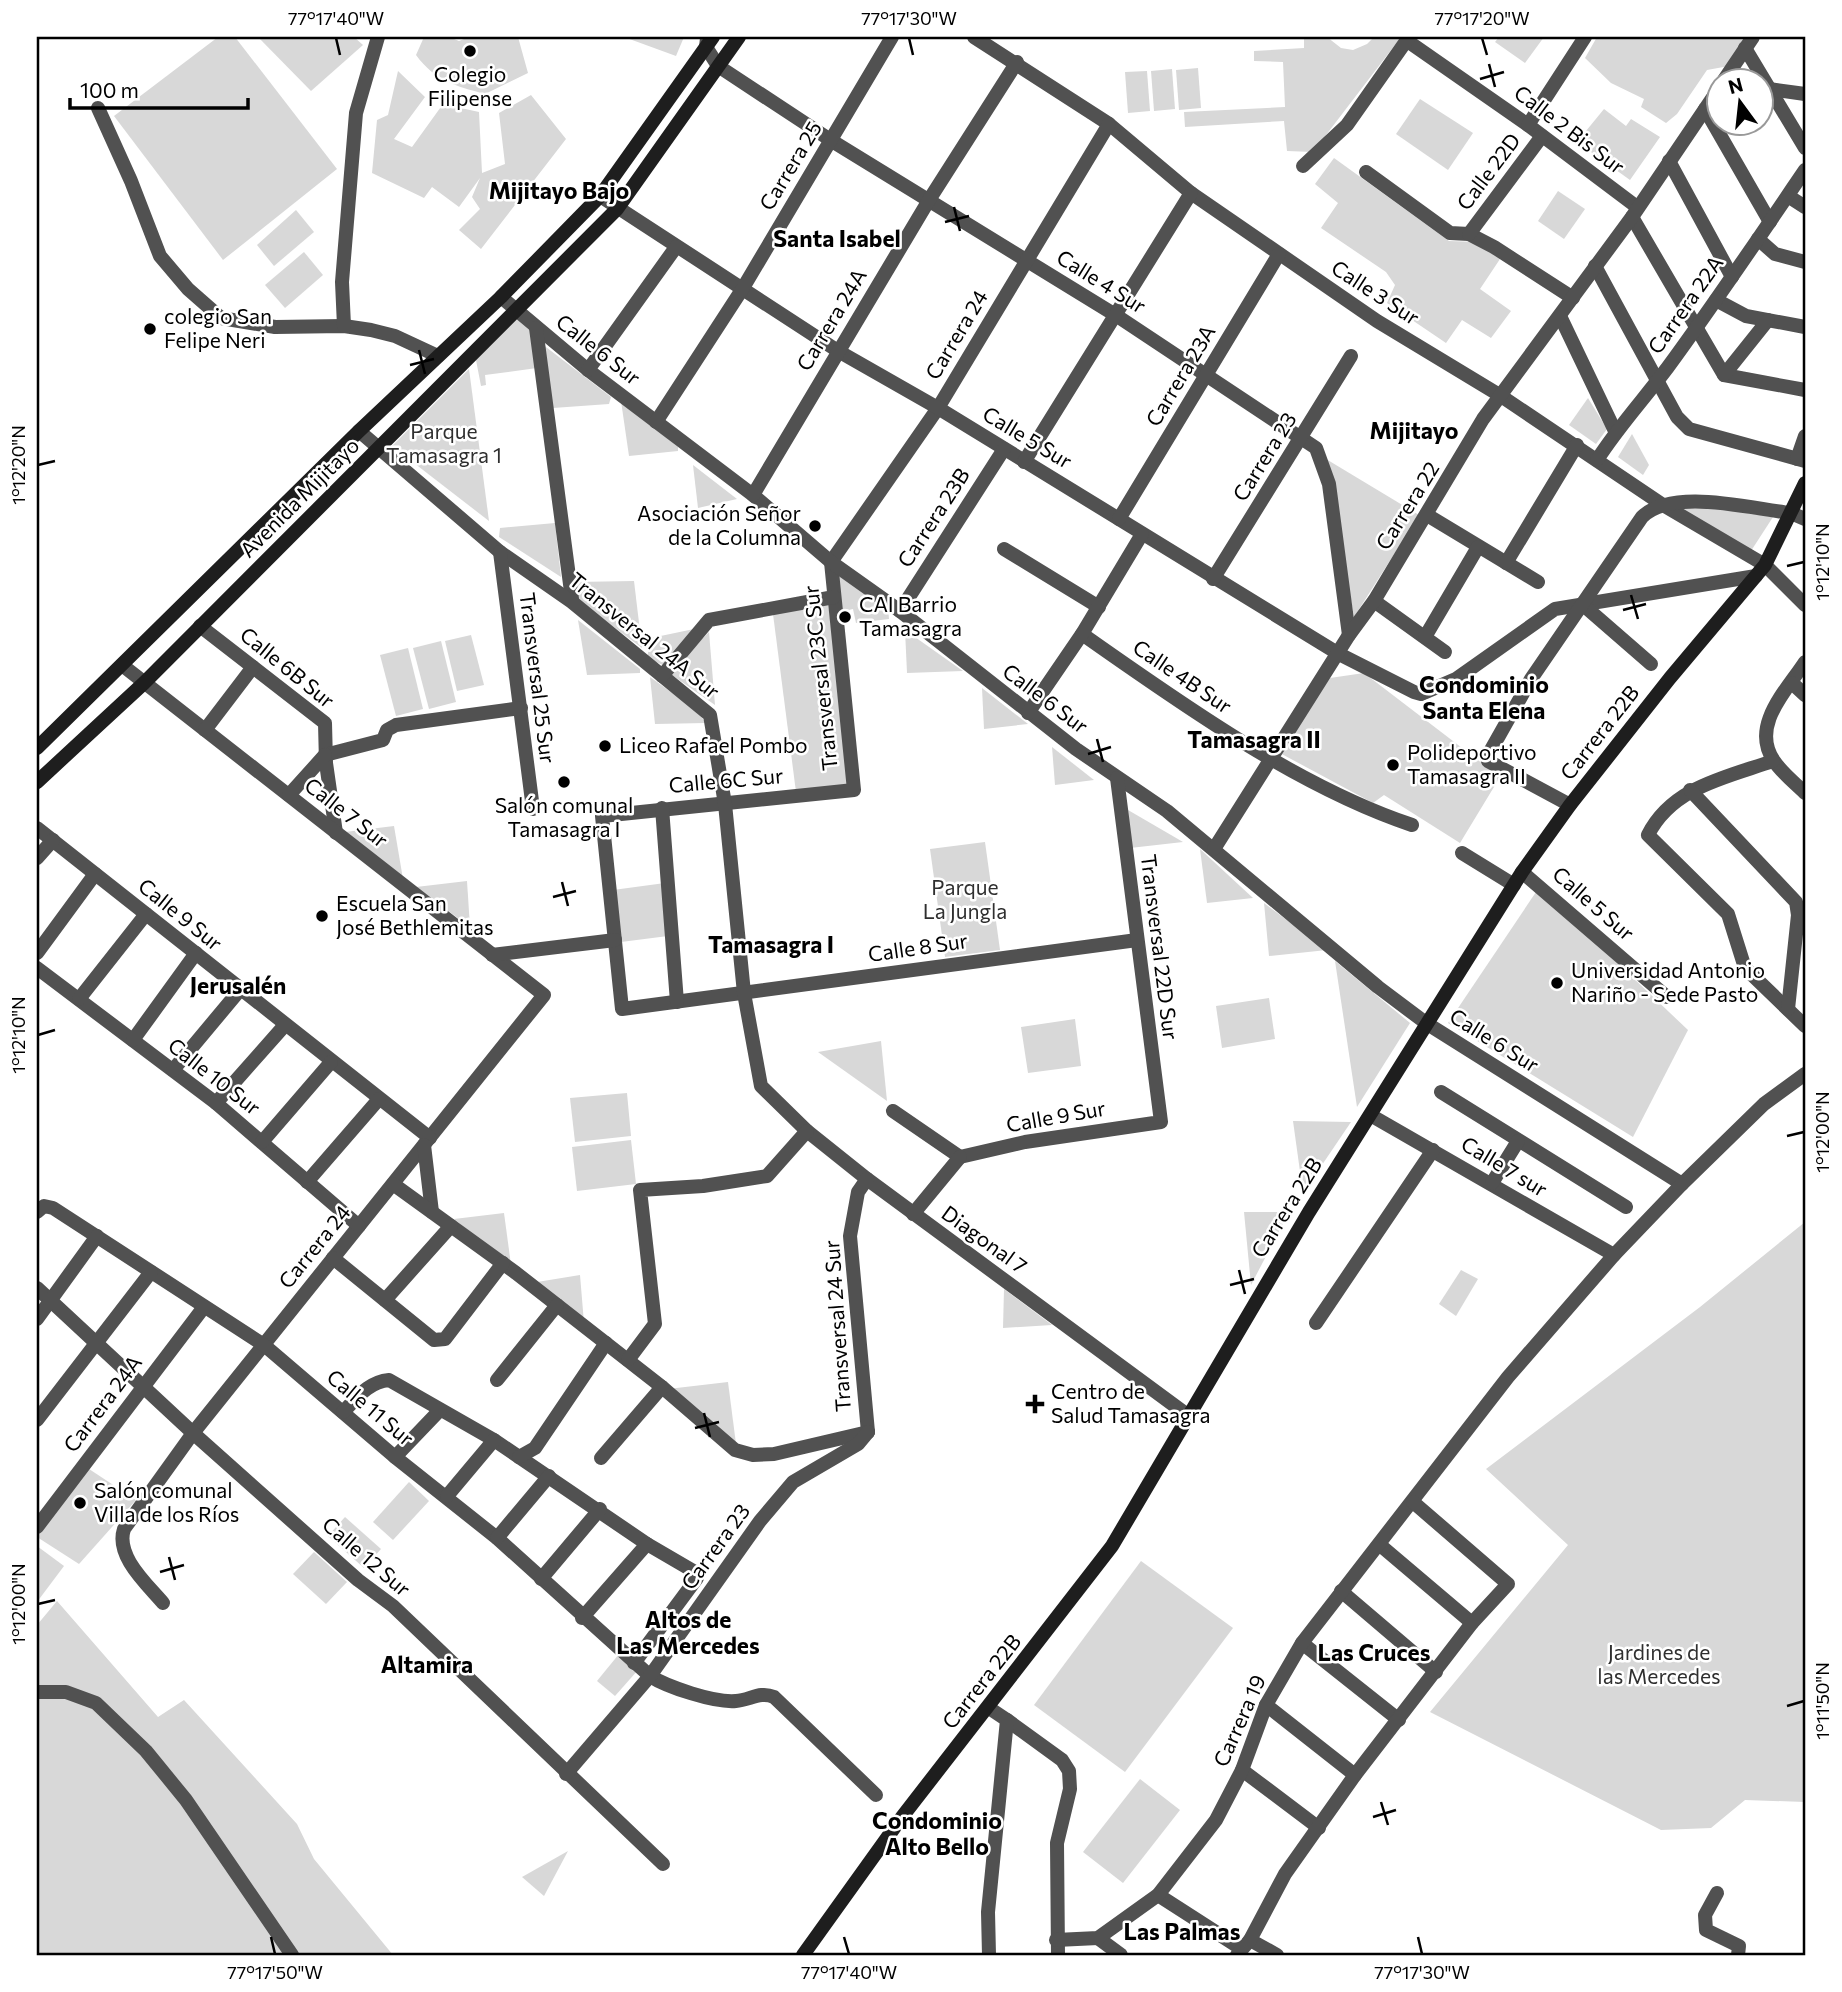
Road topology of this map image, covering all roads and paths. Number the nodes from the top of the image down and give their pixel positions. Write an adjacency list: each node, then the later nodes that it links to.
1 (378, 37): 51 (street)
2 (739, 37): 10 (main road, Avenida Mijitayo)
3 (891, 37): 21 (street, Carrera 25)
4 (974, 37): 9 (street, Calle 3 Sur)
5 (1585, 37): 19 (street, Calle 22D)
6 (1408, 38): 19 (street, Calle 2 Bis Sur); 24 (street)
7 (709, 40): 10 (street, Calle 4 Sur); 28 (main road, Avenida Mijitayo)
8 (1749, 43): 11 (street); 12 (street)
9 (1017, 62): 18 (street, Calle 3 Sur); 30 (street, Carrera 24A)
10 (718, 66): 21 (street, Calle 4 Sur); 32 (main road, Avenida Mijitayo)
11 (1733, 66)
12 (1759, 66)
13 (1776, 90): 14 (street)
14 (1805, 94)
15 (1776, 100): 22 (street)
16 (97, 108): 51 (street)
17 (1705, 110): 23 (street, Carrera 22); 34 (street)
18 (1109, 124): 27 (street, Calle 3 Sur); 39 (street, Carrera 24)
19 (1528, 125): 20 (street, Calle 2 Bis Sur)
20 (1542, 136): 33 (street, Calle 2 Bis Sur); 35 (street, Calle 22D)
21 (832, 141): 30 (street, Calle 4 Sur); 43 (street, Carrera 25)
22 (1805, 148)
23 (1669, 161): 33 (street, Carrera 22); 42 (street)
24 (1303, 166)
25 (1805, 170): 29 (street, Carrera 22A)
26 (1366, 172): 35 (street)
27 (1191, 192): 38 (street, Calle 3 Sur); 48 (street)
28 (600, 196): 32 (street, Calle 5 Sur); 44 (main road, Avenida Mijitayo)
29 (1788, 196): 31 (street); 34 (street, Carrera 22A)
30 (929, 200): 39 (street, Calle 4 Sur); 55 (street, Carrera 24A)
31 (1805, 207)
32 (617, 209): 37 (street, Calle 5 Sur); 47 (main road, Avenida Mijitayo)
33 (1634, 212): 41 (street, Carrera 22); 54 (street, Calle 2 Bis Sur)
34 (1770, 222): 36 (street, Carrera 22A)
35 (1469, 234): 45 (street)
36 (1758, 239): 40 (street); 42 (street, Carrera 22A)
37 (676, 247): 43 (street, Calle 5 Sur); 58 (street)
38 (1279, 254): 60 (street, Carrera 23A); 63 (street, Calle 3 Sur)
39 (1026, 259): 48 (street, Calle 4 Sur); 64 (street, Carrera 24)
40 (1805, 262)
41 (1595, 266): 45 (street, Carrera 22); 61 (street)
42 (1732, 276): 46 (street, Carrera 22A)
43 (743, 288): 55 (street, Calle 5 Sur); 65 (street, Carrera 25)
44 (501, 297): 47 (street, Calle 6 Sur); 56 (main road, Avenida Mijitayo)
45 (1573, 298): 49 (street, Carrera 22)
46 (1716, 300): 50 (street); 54 (street, Carrera 22A)
47 (518, 311): 53 (street, Calle 6 Sur); 71 (main road, Avenida Mijitayo)
48 (1117, 316): 60 (street, Calle 4 Sur); 75 (street)
49 (1560, 316): 63 (street, Carrera 22); 67 (street)
50 (1768, 320): 52 (street); 59 (street)
51 (344, 326): 56 (street)
52 (1805, 327)
53 (536, 328): 58 (street, Calle 6 Sur); 92 (street)
54 (1696, 328): 59 (street, Calle 2 Bis Sur); 61 (street, Carrera 22A)
55 (838, 351): 64 (street, Calle 5 Sur); 77 (street, Carrera 24A)
56 (438, 356): 66 (main road, Avenida Mijitayo)
57 (1352, 356): 68 (street, Carrera 23)
58 (588, 370): 65 (street, Calle 6 Sur)
59 (1724, 375): 62 (street)
60 (1206, 376): 68 (street, Calle 4 Sur); 81 (street, Carrera 23A)
61 (1657, 382): 67 (street, Carrera 22A); 74 (street)
62 (1805, 390)
63 (1501, 396): 70 (street, Calle 3 Sur); 79 (street, Carrera 22)
64 (938, 408): 72 (street, Calle 5 Sur); 86 (street, Carrera 24)
65 (656, 422): 77 (street, Calle 6 Sur)
66 (359, 431): 71 (street, Transversal 24A Sur); 106 (main road, Avenida Mijitayo)
67 (1615, 431): 73 (street, Carrera 22A)
68 (1302, 436): 89 (street, Carrera 23); 100 (street, Calle 4 Sur)
69 (1805, 436): 74 (street)
70 (1577, 445): 73 (street, Calle 3 Sur); 87 (street)
71 (381, 448): 85 (street, Transversal 24A Sur); 98 (main road, Avenida Mijitayo)
72 (1004, 449): 75 (street, Calle 5 Sur); 97 (street, Carrera 23B)
73 (1597, 460): 78 (street, Calle 3 Sur)
74 (1801, 460)
75 (1024, 463): 81 (street, Calle 5 Sur)
76 (1805, 483): 80 (main road, Carrera 22B)
77 (753, 495): 86 (street, Calle 6 Sur)
78 (1663, 505): 80 (street); 88 (street, Calle 3 Sur); 94 (street)
79 (1427, 515): 83 (street); 93 (street, Carrera 22)
80 (1798, 516): 88 (main road, Carrera 22B)
81 (1119, 519): 82 (street, Calle 5 Sur)
82 (1142, 534): 89 (street, Calle 5 Sur); 96 (street)
83 (1478, 547): 87 (street); 101 (street)
84 (1004, 549): 96 (street)
85 (499, 552): 108 (street, Transversal 24A Sur); 112 (street, Transversal 25 Sur)
86 (831, 562): 91 (street, Transversal 23C Sur); 97 (street, Calle 6 Sur)
87 (1506, 562): 90 (street)
88 (1761, 571): 94 (street); 95 (street, Calle 3 Sur); 126 (main road, Carrera 22B)
89 (1213, 579): 103 (street, Calle 5 Sur)
90 (1538, 582)
91 (834, 597): 108 (street); 121 (street, Transversal 23C Sur)
92 (572, 599)
93 (1374, 601): 100 (street, Carrera 22); 101 (street)
94 (1582, 604): 103 (street, Calle 5 Sur); 105 (street); 126 (street)
95 (1805, 605)
96 (1098, 607): 99 (street)
97 (900, 611): 113 (street, Calle 6 Sur)
98 (200, 626): 107 (street, Calle 6B Sur); 110 (main road, Avenida Mijitayo)
99 (1082, 634): 113 (street); 117 (street, Calle 4B Sur)
100 (1349, 635): 103 (street, Carrera 22)
101 (1425, 637): 102 (street)
102 (1445, 652)
103 (1339, 654): 117 (street, Carrera 22)
104 (1805, 662): 109 (street)
105 (1651, 664)
106 (122, 665): 110 (street, Calle 7 Sur); 115 (main road, Avenida Mijitayo)
107 (253, 667): 114 (street); 116 (street, Calle 6B Sur)
108 (662, 676): 125 (street, Transversal 24A Sur)
109 (1797, 679): 111 (street); 118 (street)
110 (144, 683): 114 (street, Calle 7 Sur); 120 (main road, Avenida Mijitayo)
111 (1805, 695)
112 (521, 708): 116 (street); 128 (street, Transversal 25 Sur)
113 (1028, 713): 119 (street, Calle 6 Sur)
114 (205, 730): 124 (street, Calle 7 Sur)
115 (37, 748)
116 (325, 755): 124 (street); 131 (street)
117 (1271, 757): 129 (street, Calle 4B Sur); 133 (street, Carrera 22)
118 (1773, 761): 122 (street); 123 (street)
119 (1116, 778): 133 (street, Calle 6 Sur); 141 (street, Transversal 22D Sur)
120 (37, 782)
121 (854, 790): 125 (street, Calle 6C Sur)
122 (1690, 790): 152 (street); 152 (street)
123 (1805, 793)
124 (289, 795): 131 (street, Calle 7 Sur)
125 (725, 804): 127 (street, Calle 6C Sur); 147 (street, Transversal 24A Sur)
126 (1570, 805): 136 (main road, Carrera 22B)
127 (662, 808): 140 (street, Calle 6C Sur); 151 (street)
128 (533, 809)
129 (1412, 825)
130 (37, 828): 132 (street, Calle 9 Sur)
131 (336, 833): 144 (street, Calle 7 Sur)
132 (53, 840): 135 (street); 137 (street, Calle 9 Sur)
133 (1214, 849): 153 (street, Calle 6 Sur)
134 (1462, 853): 138 (street)
135 (37, 858)
136 (1522, 872): 138 (main road, Carrera 22B); 149 (street, Calle 5 Sur)
137 (95, 874): 139 (street, Calle 9 Sur); 142 (street)
138 (1514, 885): 153 (main road, Carrera 22B)
139 (146, 914): 143 (street, Calle 9 Sur); 150 (street)
140 (615, 940): 144 (street); 151 (street, Calle 8 Sur)
141 (1137, 940): 147 (street, Calle 8 Sur); 166 (street, Transversal 22D Sur)
142 (37, 953)
143 (196, 953): 146 (street, Calle 9 Sur); 156 (street)
144 (492, 955): 148 (street, Calle 7 Sur)
145 (37, 968): 150 (street, Calle 10 Sur)
146 (239, 990): 154 (street, Calle 9 Sur); 158 (street)
147 (744, 993): 151 (street, Calle 8 Sur); 160 (street, Transversal 24A Sur)
148 (544, 995): 170 (street, Carrera 24)
149 (1667, 997)
150 (79, 999): 156 (street, Calle 10 Sur)
151 (677, 1002)
152 (1788, 1009): 155 (street)
153 (1426, 1023): 165 (main road, Carrera 22B); 177 (street, Calle 6 Sur)
154 (285, 1025): 157 (street, Calle 9 Sur); 163 (street)
155 (1805, 1026)
156 (132, 1040): 158 (street, Calle 10 Sur)
157 (331, 1062): 162 (street, Calle 9 Sur); 169 (street)
158 (173, 1070): 163 (street, Calle 10 Sur)
159 (1805, 1074): 177 (street, Carrera 19)
160 (761, 1086): 167 (street, Diagonal 7)
161 (1441, 1092): 168 (street)
162 (379, 1099): 170 (street, Calle 9 Sur); 174 (street)
163 (216, 1103): 169 (street, Calle 10 Sur)
164 (893, 1111): 172 (street)
165 (1371, 1116): 171 (street, Calle 7 sur); 205 (main road, Carrera 22B)
166 (1161, 1122): 172 (street, Calle 9 Sur)
167 (807, 1131): 173 (street, Diagonal 7); 199 (street)
168 (1518, 1141): 175 (street); 178 (street)
169 (262, 1142): 174 (street, Calle 10 Sur)
170 (427, 1142): 176 (street, Carrera 24); 180 (street)
171 (1433, 1150): 175 (street, Calle 7 sur); 195 (street)
172 (960, 1157): 181 (street)
173 (867, 1179): 181 (street, Diagonal 7); 207 (street, Transversal 24 Sur)
174 (307, 1182): 182 (street, Calle 10 Sur)
175 (1492, 1183): 185 (street, Calle 7 sur)
176 (393, 1184): 180 (street); 182 (street, Carrera 24)
177 (1682, 1184): 185 (street, Carrera 19)
178 (1626, 1207)
179 (39, 1210): 184 (street, Calle 11 Sur)
180 (432, 1212): 183 (street)
181 (913, 1214): 205 (street, Diagonal 7)
182 (359, 1226): 186 (street, Carrera 24)
183 (451, 1226): 187 (street); 190 (street)
184 (97, 1236): 188 (street, Calle 11 Sur); 191 (street)
185 (1614, 1255): 215 (street, Carrera 19)
186 (333, 1258): 190 (street); 198 (street, Carrera 24)
187 (503, 1263): 190 (street); 192 (street)
188 (151, 1272): 193 (street, Calle 11 Sur); 197 (street)
189 (37, 1288): 191 (street, Calle 12 Sur)
190 (385, 1300)
191 (49, 1302): 194 (street); 197 (street, Calle 12 Sur)
192 (557, 1305): 196 (street); 200 (street)
193 (204, 1307): 198 (street, Calle 11 Sur); 201 (street, Carrera 24A)
194 (37, 1319)
195 (1316, 1323)
196 (606, 1343): 199 (street); 211 (street)
197 (96, 1344): 201 (street, Calle 12 Sur); 206 (street)
198 (264, 1345): 204 (street, Calle 11 Sur); 208 (street, Carrera 24)
199 (628, 1360): 202 (street)
200 (497, 1380)
201 (143, 1385): 208 (street, Calle 12 Sur); 217 (street, Carrera 24A)
202 (662, 1387): 207 (street); 212 (street)
203 (440, 1410): 204 (street); 209 (street); 210 (street)
204 (342, 1412): 210 (street, Calle 11 Sur)
205 (1190, 1418): 232 (main road, Carrera 22B)
206 (37, 1420)
207 (868, 1432): 229 (street, Carrera 23)
208 (193, 1433): 223 (street, Carrera 24); 236 (street, Calle 12 Sur)
209 (494, 1440): 211 (street); 214 (street)
210 (395, 1457): 214 (street, Calle 11 Sur)
211 (519, 1457): 213 (street)
212 (601, 1458)
213 (549, 1476): 216 (street); 218 (street)
214 (447, 1496): 218 (street, Calle 11 Sur)
215 (1413, 1502): 220 (street, Carrera 19); 225 (street)
216 (600, 1510): 219 (street); 221 (street)
217 (37, 1527)
218 (496, 1538): 221 (street, Calle 11 Sur)
219 (647, 1544): 224 (street); 227 (street)
220 (1380, 1545): 222 (street, Carrera 19); 225 (street)
221 (541, 1578): 224 (street, Calle 11 Sur)
222 (1341, 1591): 226 (street, Carrera 19); 228 (street)
223 (163, 1603)
224 (582, 1618): 227 (street, Calle 11 Sur)
225 (1472, 1623): 228 (street)
226 (1302, 1643): 231 (street, Carrera 19); 234 (street)
227 (634, 1662): 229 (street, Calle 11 Sur)
228 (1436, 1672): 234 (street)
229 (650, 1676): 236 (street, Carrera 23); 238 (street, Calle 11 Sur)
230 (37, 1692): 246 (street)
231 (1266, 1705): 235 (street, Carrera 19); 237 (street)
232 (989, 1708): 233 (street); 247 (main road, Carrera 22B)
233 (1007, 1720): 244 (street); 248 (street)
234 (1399, 1720): 237 (street)
235 (1242, 1770): 239 (street); 242 (street, Carrera 19)
236 (566, 1774): 240 (street, Calle 12 Sur)
237 (1355, 1775): 239 (street)
238 (876, 1795)
239 (1319, 1828): 245 (street)
240 (663, 1864)
241 (1717, 1893): 251 (street)
242 (1158, 1895): 243 (street, Carrera 19); 245 (street)
243 (1098, 1938): 244 (street); 249 (street)
244 (1057, 1948)
245 (1243, 1948): 250 (street)
246 (292, 1955)
247 (803, 1955)
248 (989, 1955)
249 (1121, 1955)
250 (1277, 1955)
251 (1738, 1955)

